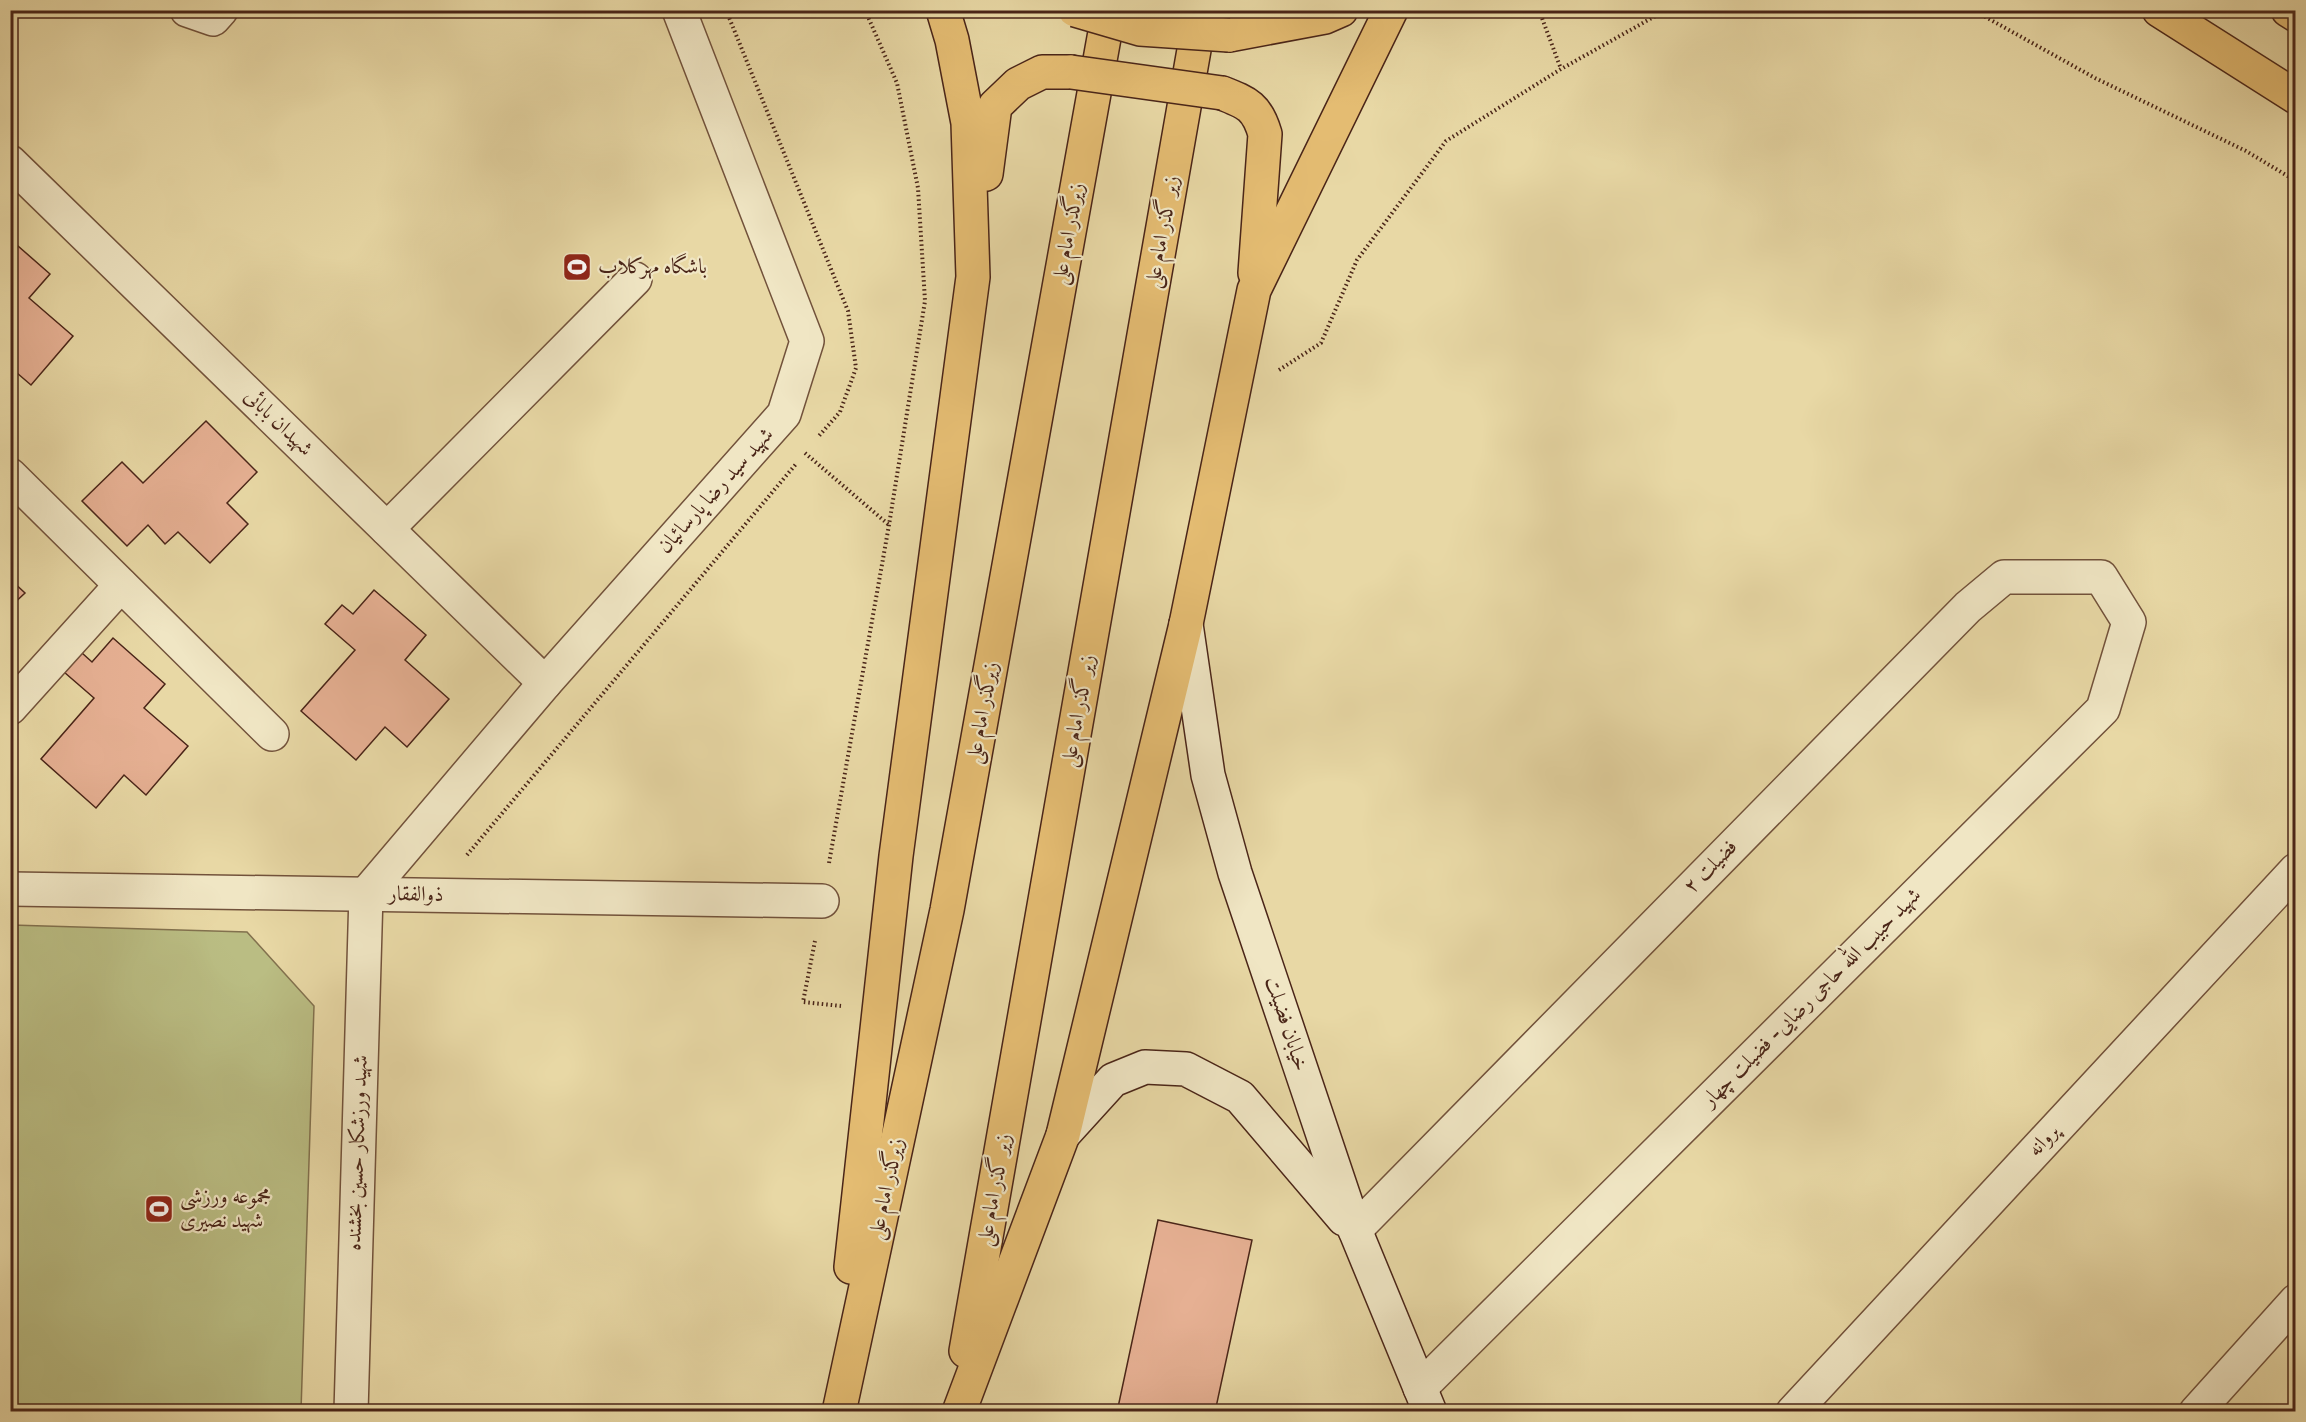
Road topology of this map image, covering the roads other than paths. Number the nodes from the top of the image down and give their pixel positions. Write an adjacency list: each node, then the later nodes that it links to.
1 (680, 10): 21 (street, شهید سید رضا پارسائیان)
2 (943, 10): 13 (main road)
3 (1075, 10): 6 (main road, bridge)
4 (1109, 10): 33 (main road, زیرگذر امام علی)
5 (1201, 10): 34 (main road, زیر گذر امام علی)
6 (1341, 10)
7 (1391, 10): 15 (main road)
8 (2159, 10): 11 (main road)
9 (2288, 10): 10 (main road)
10 (2295, 15)
11 (2295, 96)
12 (10, 162): 17 (street, شهیدان بابائی)
13 (973, 277): 15 (main road, bridge); 33 (main road)
14 (635, 279): 17 (street)
15 (1254, 290): 20 (main road)
16 (10, 475): 19 (street)
17 (387, 529): 21 (street, شهیدان بابائی)
18 (2101, 577): 29 (street, فضیلت ۲); 31 (street, شهید حبیب الله حاجی رضایی- فضیلت چهار)
19 (121, 585): 22 (street); 23 (street)
20 (1186, 624): 28 (main road); 29 (street, خیابان فضیلت)
21 (545, 683): 26 (street, شهید سید رضا پارسائیان)
22 (10, 708)
23 (272, 734)
24 (2295, 870): 35 (street, پروانه)
25 (10, 889): 26 (street, ذوالفقار)
26 (366, 894): 27 (street, ذوالفقار); 32 (street, شهید ورزشکار حسین بخشنده)
27 (822, 901)
28 (1063, 1135): 29 (street); 34 (main road)
29 (1355, 1230): 31 (street, خیابان فضیلت)
30 (2295, 1301): 36 (street)
31 (1425, 1400)
32 (351, 1412)
33 (837, 1412)
34 (957, 1412)
35 (1793, 1412)
36 (2196, 1412)

